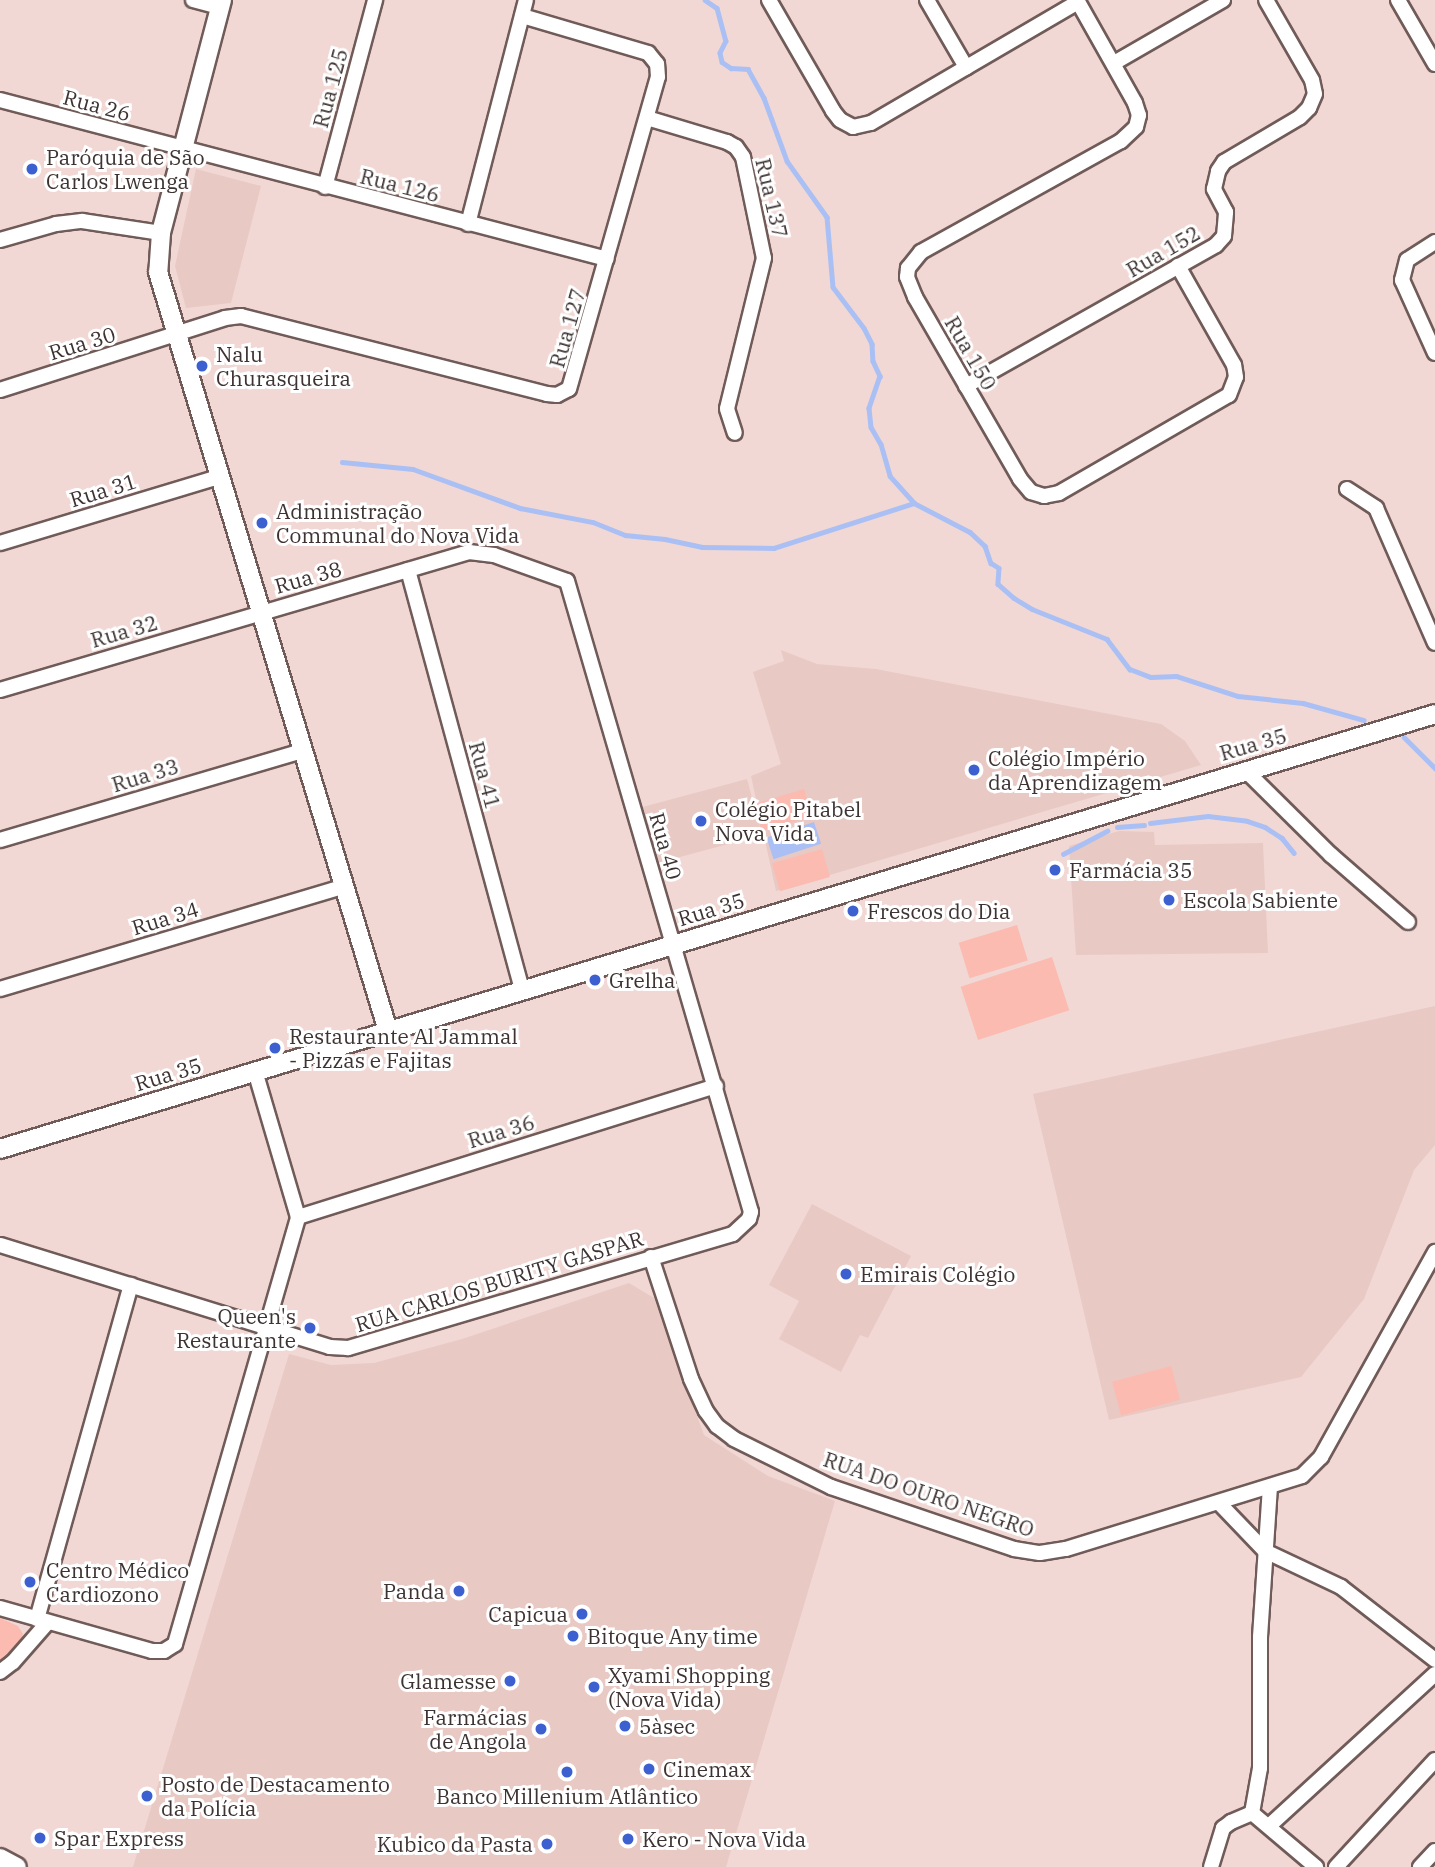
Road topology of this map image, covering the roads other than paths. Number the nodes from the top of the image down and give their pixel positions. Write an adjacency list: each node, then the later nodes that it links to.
1 (193, 0): 10 (street)
2 (375, 0): 18 (street, Rua 125)
3 (526, 0): 11 (street)
4 (769, 0): 14 (street)
5 (927, 0): 14 (street)
6 (1223, 0): 12 (street)
7 (1266, 0): 24 (street, Rua 152)
8 (1398, 0): 13 (street)
9 (1077, 1): 12 (street, Rua 150); 14 (street)
10 (221, 4): 17 (street)
11 (522, 16): 16 (street, Rua 127); 19 (street)
12 (1114, 63): 27 (street, Rua 150)
13 (1435, 64)
14 (965, 67)
15 (0, 100): 17 (street, Rua 26)
16 (647, 118): 23 (street, Rua 127); 29 (street, Rua 137)
17 (183, 150): 18 (street, Rua 126); 20 (street)
18 (325, 187): 19 (street, Rua 126)
19 (468, 224): 23 (street, Rua 126)
20 (161, 233): 21 (street); 25 (street)
21 (0, 240)
22 (1435, 242): 26 (street)
23 (607, 260): 25 (street, Rua 127)
24 (1178, 266): 27 (street, Rua 152); 27 (street, Rua 150)
25 (176, 336): 28 (street, Rua 30); 30 (street)
26 (1435, 353)
27 (966, 386)
28 (0, 390)
29 (735, 433)
30 (219, 477): 32 (street, Rua 31); 35 (street)
31 (1347, 489): 36 (street)
32 (0, 543)
33 (408, 570): 34 (street, Rua 38); 35 (street, Rua 38); 46 (street, Rua 41)
34 (567, 581): 44 (street, Rua 40)
35 (260, 613): 37 (street, Rua 32); 39 (street)
36 (1435, 643)
37 (0, 690)
38 (1435, 714): 40 (street, Rua 35)
39 (302, 751): 41 (street, Rua 33); 42 (street)
40 (1245, 770): 43 (street); 44 (street, Rua 35)
41 (0, 840)
42 (342, 887): 45 (street, Rua 34); 47 (street)
43 (1408, 922)
44 (672, 944): 46 (street, Rua 35); 49 (street, Rua 40)
45 (0, 989)
46 (522, 990): 47 (street, Rua 35)
47 (388, 1031): 48 (street, Rua 35)
48 (255, 1071): 50 (street, Rua 35); 52 (street)
49 (716, 1086): 51 (street, Rua 40); 52 (street, Rua 36)
50 (0, 1149)
51 (751, 1203): 55 (street, RUA CARLOS BURITY GASPAR)
52 (298, 1217): 57 (street)
53 (0, 1245): 56 (street, RUA CARLOS BURITY GASPAR)
54 (1435, 1252): 58 (street, RUA DO OURO NEGRO)
55 (651, 1257): 57 (street, RUA CARLOS BURITY GASPAR); 59 (street, RUA DO OURO NEGRO)
56 (131, 1285): 57 (street, RUA CARLOS BURITY GASPAR); 62 (street)
57 (264, 1326): 62 (street)
58 (1270, 1487): 59 (street, RUA DO OURO NEGRO); 60 (street)
59 (1219, 1503): 60 (street)
60 (1265, 1551): 63 (street); 67 (street)
61 (0, 1608): 62 (street)
62 (42, 1621): 64 (street)
63 (1435, 1660)
64 (0, 1672)
65 (1435, 1674): 68 (street)
66 (1435, 1760): 74 (street)
67 (1252, 1813): 68 (street); 72 (street)
68 (1269, 1826): 73 (street)
69 (1435, 1852): 75 (street)
70 (0, 1858): 71 (street)
71 (17, 1867)
72 (1211, 1867)
73 (1316, 1867)
74 (1336, 1867)
75 (1420, 1867)

